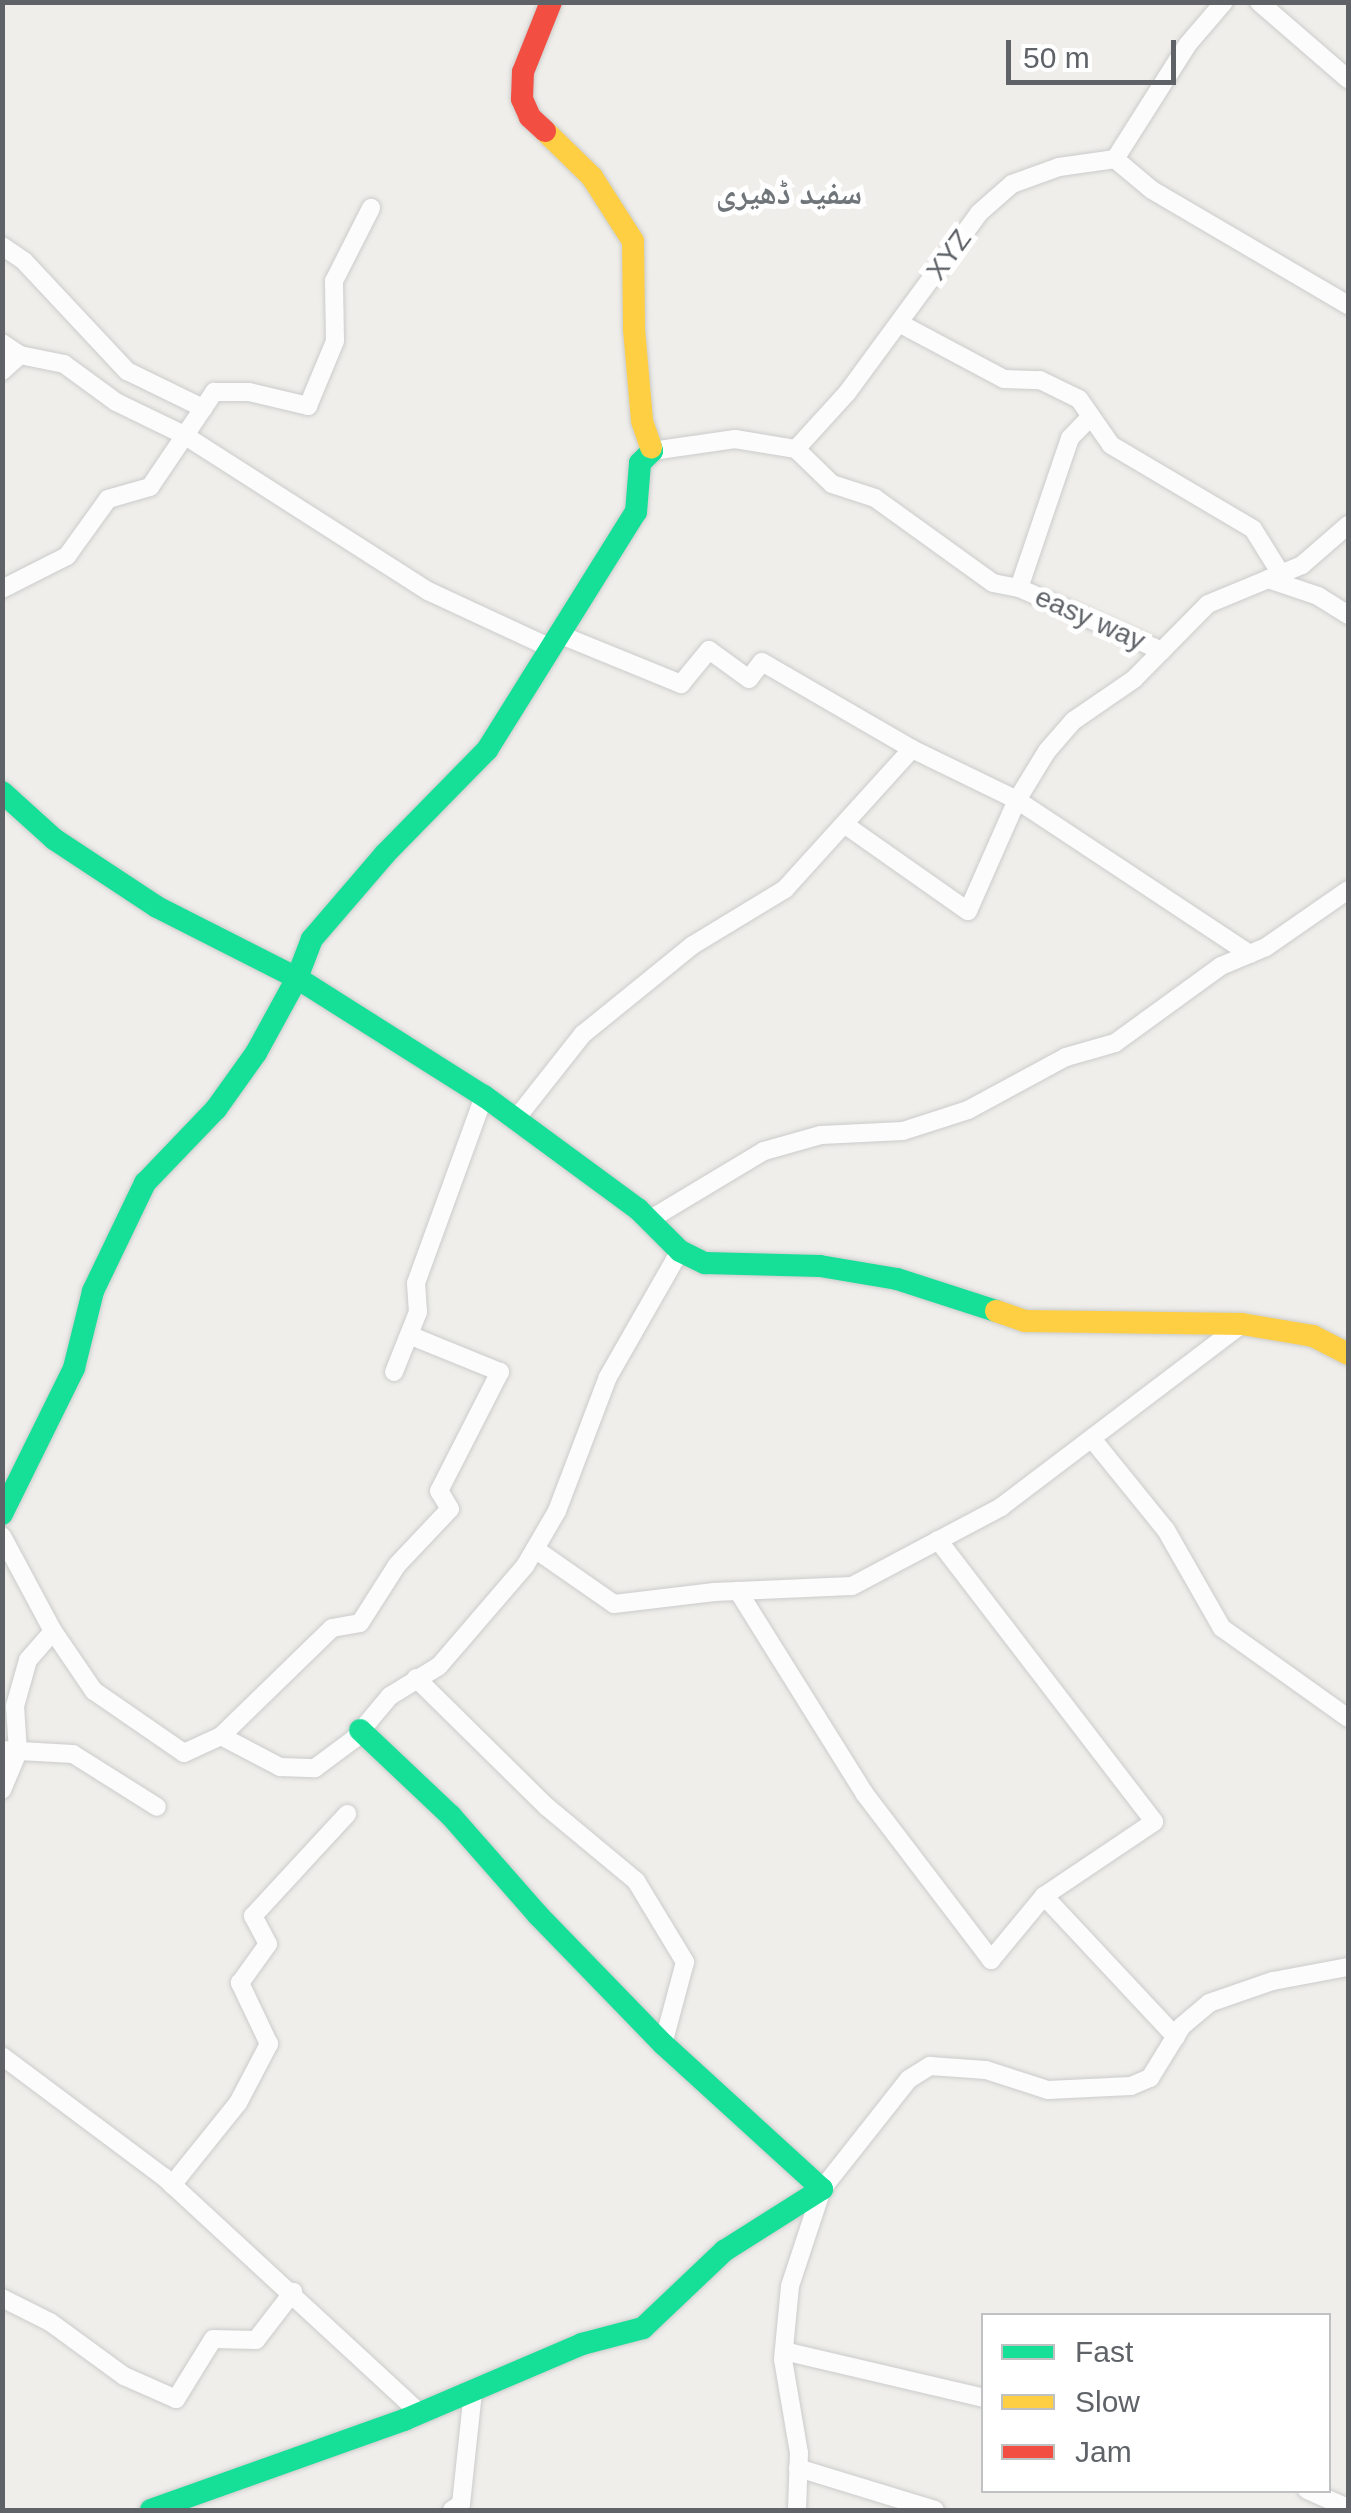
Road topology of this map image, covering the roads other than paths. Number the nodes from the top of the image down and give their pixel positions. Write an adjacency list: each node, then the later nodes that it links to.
1 (551, 2): 17 (street)
2 (1224, 2): 5 (street)
3 (1259, 2): 4 (street)
4 (1348, 79)
5 (1115, 160): 8 (street); 9 (street, XYZ)
6 (372, 208): 13 (street)
7 (2, 246): 13 (street)
8 (1348, 304)
9 (899, 323): 14 (street); 16 (street, XYZ)
10 (2, 342): 11 (street)
11 (20, 355): 12 (street); 15 (street)
12 (2, 371)
13 (203, 408): 15 (street)
14 (1091, 416): 19 (street); 21 (street)
15 (184, 435): 20 (street); 23 (street)
16 (796, 449): 17 (street); 21 (street, easy way)
17 (652, 450): 23 (street)
18 (1348, 524): 19 (street)
19 (1274, 577): 22 (street); 24 (street)
20 (2, 588)
21 (1019, 588): 24 (street, easy way)
22 (1348, 615)
23 (556, 642): 25 (street); 31 (street)
24 (1162, 651): 27 (street)
25 (912, 749): 27 (street); 28 (street)
26 (2, 792): 31 (street)
27 (1017, 800): 28 (street); 30 (street)
28 (844, 824): 33 (street)
29 (1348, 890): 30 (street)
30 (1250, 954): 34 (street)
31 (298, 978): 32 (street); 41 (street)
32 (484, 1096): 33 (street); 37 (street)
33 (515, 1120): 34 (street)
34 (649, 1220): 35 (street)
35 (680, 1252): 36 (street); 44 (street)
36 (1242, 1324): 38 (street); 40 (street)
37 (409, 1335): 39 (street); 50 (street)
38 (1348, 1354)
39 (394, 1372)
40 (1094, 1440): 43 (street); 48 (street)
41 (2, 1514)
42 (2, 1536): 46 (street)
43 (938, 1540): 45 (street); 55 (street)
44 (535, 1548): 45 (street); 47 (street)
45 (738, 1591): 55 (street)
46 (53, 1631): 50 (street); 51 (street)
47 (416, 1678): 49 (street); 58 (street)
48 (1348, 1718)
49 (360, 1730): 50 (street); 58 (street)
50 (222, 1736)
51 (10, 1751): 52 (street); 53 (street)
52 (2, 1790)
53 (157, 1807)
54 (347, 1814): 60 (street)
55 (1044, 1896): 57 (street)
56 (1348, 1966): 57 (street)
57 (1176, 2037): 61 (street)
58 (663, 2044): 61 (street)
59 (2, 2056): 60 (street)
60 (172, 2185): 62 (street)
61 (822, 2189): 64 (street); 65 (street)
62 (293, 2292): 63 (street); 67 (street)
63 (2, 2298)
64 (784, 2351): 66 (street); 68 (street)
65 (473, 2391): 67 (street); 72 (street)
66 (981, 2397)
67 (420, 2413): 71 (street)
68 (798, 2468): 73 (street); 74 (street)
69 (1314, 2493): 70 (street)
70 (1348, 2508)
71 (151, 2510)
72 (452, 2510)
73 (798, 2510)
74 (935, 2510)

